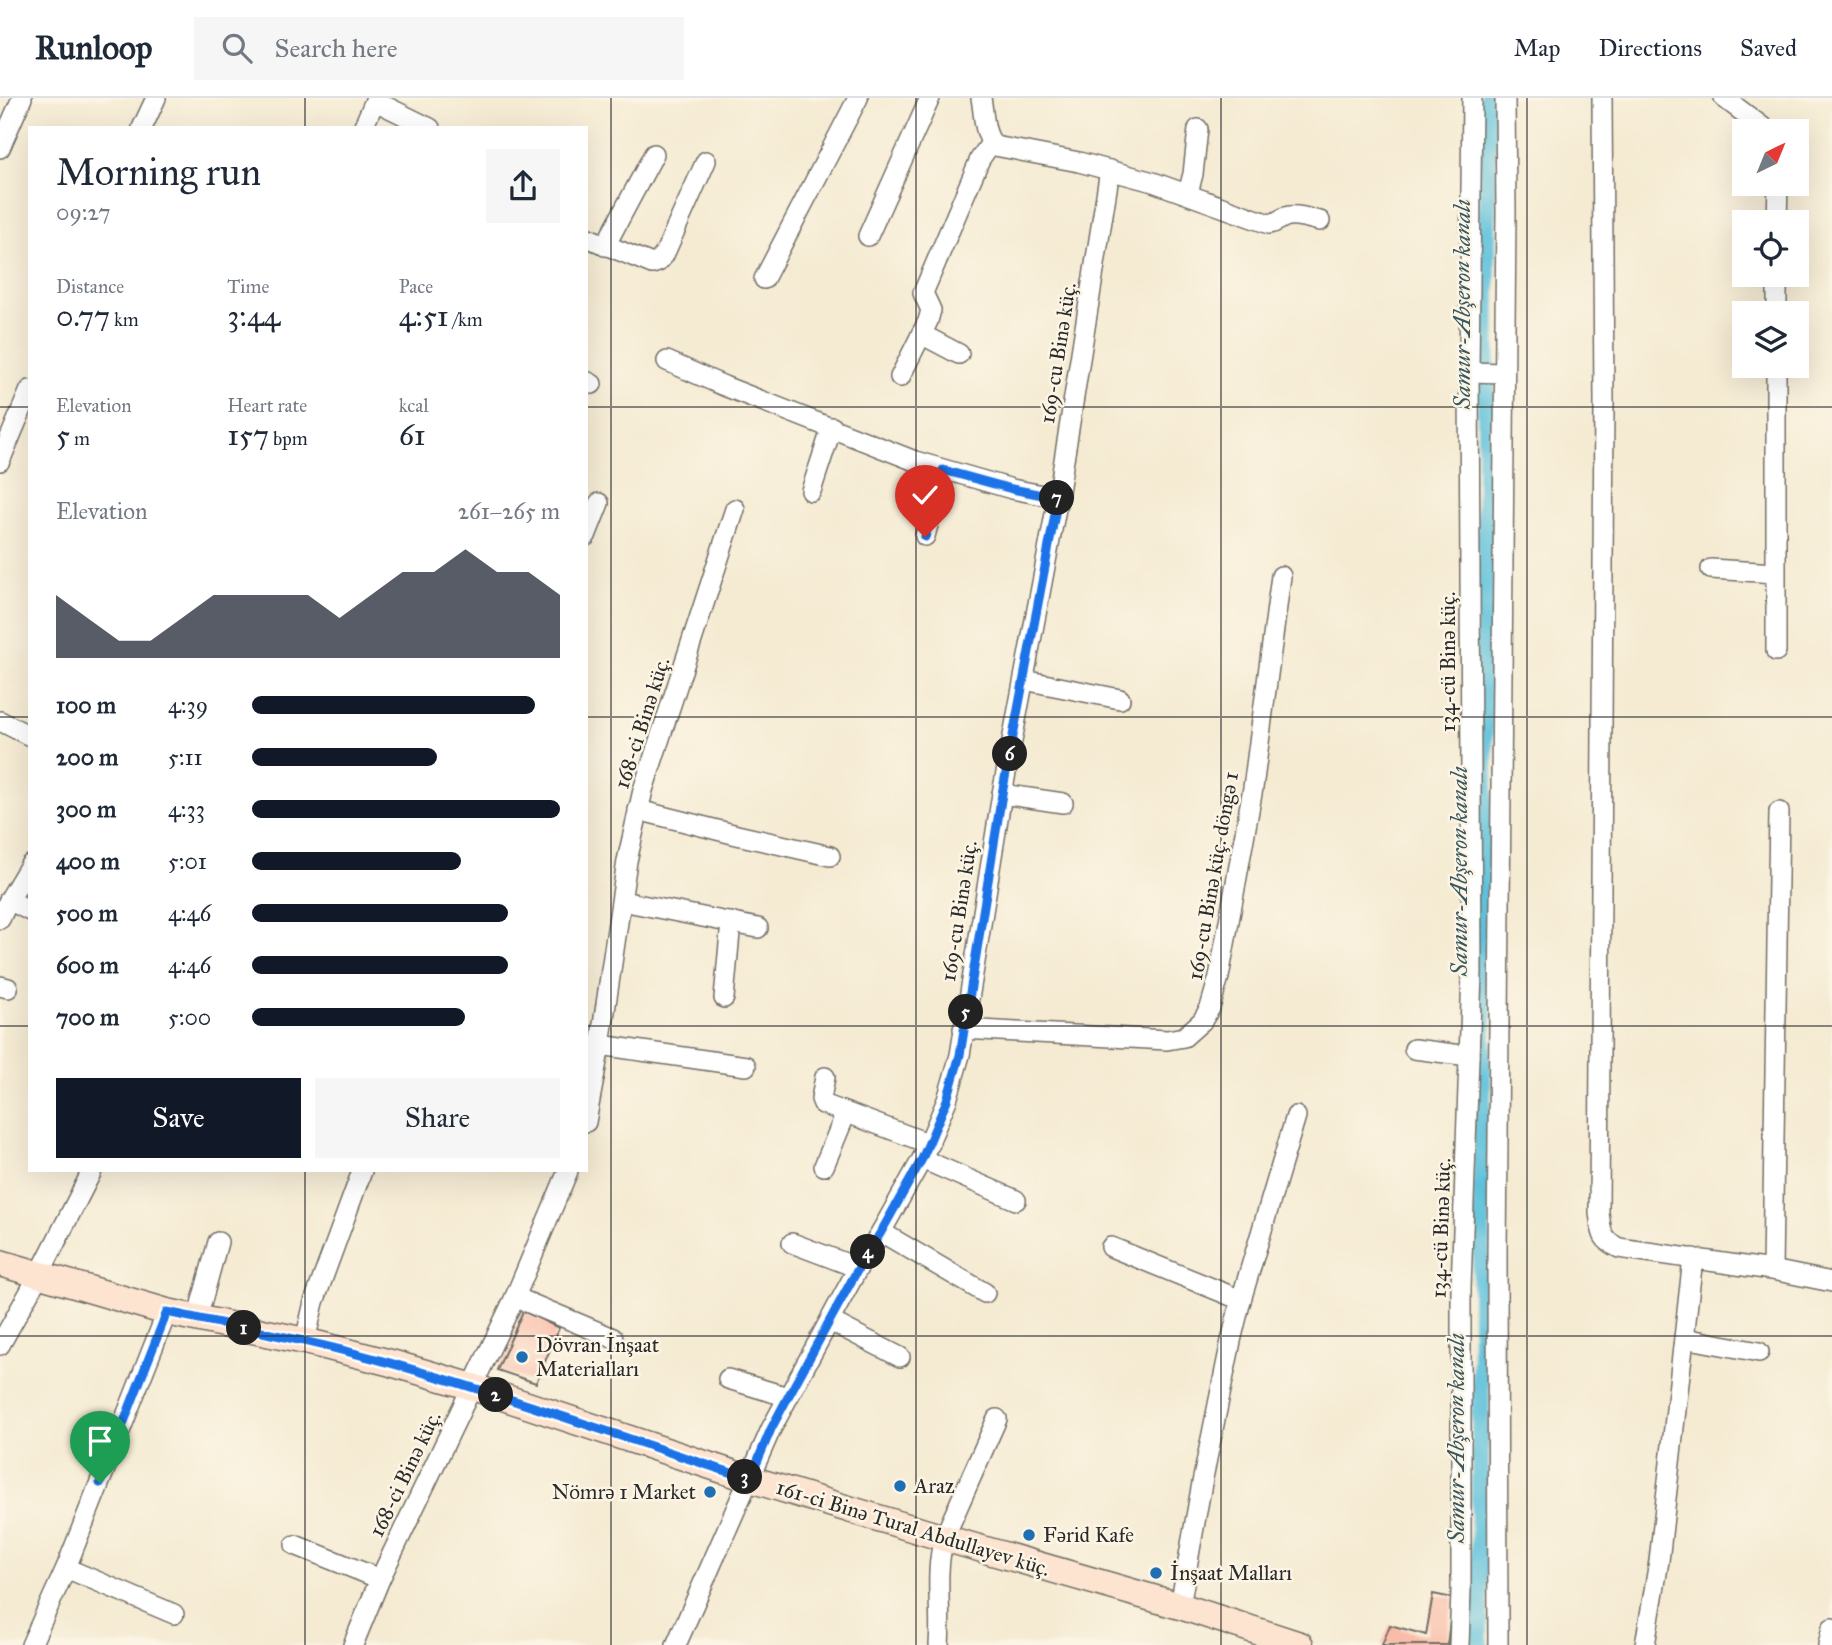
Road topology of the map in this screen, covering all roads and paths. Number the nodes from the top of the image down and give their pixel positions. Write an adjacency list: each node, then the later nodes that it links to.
1 (22, 98): 17 (street)
2 (156, 98): 12 (street)
3 (858, 98): 26 (street)
4 (930, 98): 23 (street)
5 (981, 98): 16 (street)
6 (1472, 98): 30 (street, 134-cü Binə küç.)
7 (1505, 98): 31 (street)
8 (1602, 98): 84 (street)
9 (376, 100): 13 (street); 14 (street)
10 (1730, 100): 11 (street)
11 (1753, 119)
12 (143, 126)
13 (364, 126)
14 (426, 126)
15 (1198, 129): 21 (street)
16 (991, 143): 20 (street); 27 (street)
17 (0, 148)
18 (654, 154): 25 (street)
19 (705, 161): 25 (street)
20 (1111, 170): 21 (street); 39 (street, 169-cu Binə küç.)
21 (1188, 193): 22 (street)
22 (1320, 221)
23 (869, 236)
24 (588, 238): 25 (street)
25 (605, 246)
26 (764, 279)
27 (921, 334): 28 (street); 32 (street)
28 (960, 354)
29 (667, 360): 35 (street)
30 (1469, 372): 31 (street); 68 (street, 134-cü Binə küç.)
31 (1504, 373): 121 (street)
32 (901, 377)
33 (1776, 378): 45 (street)
34 (28, 395): 36 (street)
35 (832, 427): 37 (street); 38 (street)
36 (0, 461)
37 (943, 470): 39 (street); 43 (street)
38 (811, 491)
39 (1058, 498): 48 (street, 169-cu Binə küç.)
40 (599, 503): 42 (street)
41 (734, 509): 54 (street, 168-ci Binə küç.)
42 (588, 531)
43 (925, 537)
44 (1711, 569): 45 (street)
45 (1775, 573): 47 (street)
46 (1281, 576): 65 (street, 169-cu Binə küç. döngə 1)
47 (1776, 651)
48 (1024, 680): 49 (street); 52 (street, 169-cu Binə küç.)
49 (1120, 699)
50 (0, 721): 51 (street)
51 (28, 735)
52 (1002, 794): 53 (street); 65 (street, 169-cu Binə küç.)
53 (1063, 803)
54 (638, 810): 56 (street); 59 (street, 168-ci Binə küç.)
55 (1779, 812): 87 (street)
56 (830, 856)
57 (28, 868): 58 (street)
58 (9, 900): 60 (street); 61 (street)
59 (622, 901): 62 (street); 66 (street, 168-ci Binə küç.)
60 (28, 910)
61 (0, 919)
62 (731, 922): 63 (street); 64 (street)
63 (758, 928)
64 (724, 998)
65 (963, 1029): 74 (street, 169-cu Binə küç.)
66 (600, 1045): 69 (street); 71 (street, 168-ci Binə küç.)
67 (1414, 1049): 68 (street)
68 (1469, 1056): 120 (street, 134-cü Binə küç.)
69 (746, 1066)
70 (825, 1077): 72 (street)
71 (588, 1111)
72 (846, 1113): 74 (street); 75 (street)
73 (1296, 1116): 92 (street)
74 (926, 1152): 79 (street); 80 (street, 169-cu Binə küç.)
75 (824, 1166)
76 (91, 1172): 88 (street)
77 (362, 1172): 98 (street)
78 (568, 1172): 91 (street, 168-ci Binə küç.)
79 (1016, 1200)
80 (881, 1232): 86 (street, 169-cu Binə küç.); 90 (street)
81 (218, 1242): 94 (street)
82 (792, 1243): 86 (street)
83 (1111, 1247): 92 (street)
84 (1693, 1258): 87 (street); 97 (street)
85 (0, 1263): 88 (street, 161-ci Binə Tural Abdullayev küç.)
86 (858, 1269): 95 (street, 169-cu Binə küç.)
87 (1772, 1270): 89 (street)
88 (39, 1275): 93 (street, 161-ci Binə Tural Abdullayev küç.); 99 (street)
89 (1832, 1282)
90 (985, 1293)
91 (515, 1297): 96 (street); 103 (street, 168-ci Binə küç.)
92 (1241, 1300): 111 (street)
93 (167, 1312): 94 (street, 161-ci Binə Tural Abdullayev küç.); 109 (street)
94 (197, 1319): 98 (street, 161-ci Binə Tural Abdullayev küç.)
95 (830, 1321): 101 (street); 104 (street, 169-cu Binə küç.)
96 (613, 1338)
97 (1684, 1338): 100 (street); 122 (street)
98 (305, 1341): 103 (street, 161-ci Binə Tural Abdullayev küç.)
99 (0, 1345)
100 (1759, 1352)
101 (900, 1357)
102 (728, 1379): 104 (street)
103 (473, 1387): 106 (street, 161-ci Binə Tural Abdullayev küç.); 110 (street, 168-ci Binə küç.)
104 (788, 1397): 106 (street, 169-cu Binə küç.)
105 (997, 1419): 107 (street)
106 (750, 1479): 107 (street, 161-ci Binə Tural Abdullayev küç.); 117 (street, 169-cu Binə küç.)
107 (944, 1538): 111 (street, 161-ci Binə Tural Abdullayev küç.); 118 (street)
108 (295, 1545): 110 (street)
109 (66, 1568): 112 (street); 115 (street)
110 (380, 1579): 116 (street, 168-ci Binə küç.)
111 (1180, 1606): 114 (street, 161-ci Binə Tural Abdullayev küç.)
112 (174, 1614)
113 (1832, 1628): 123 (street)
114 (1274, 1641): 119 (street, 161-ci Binə Tural Abdullayev küç.)
115 (31, 1645)
116 (354, 1645)
117 (676, 1645)
118 (939, 1645)
119 (1300, 1645)
120 (1459, 1645)
121 (1498, 1645)
122 (1645, 1645)
123 (1828, 1645)

